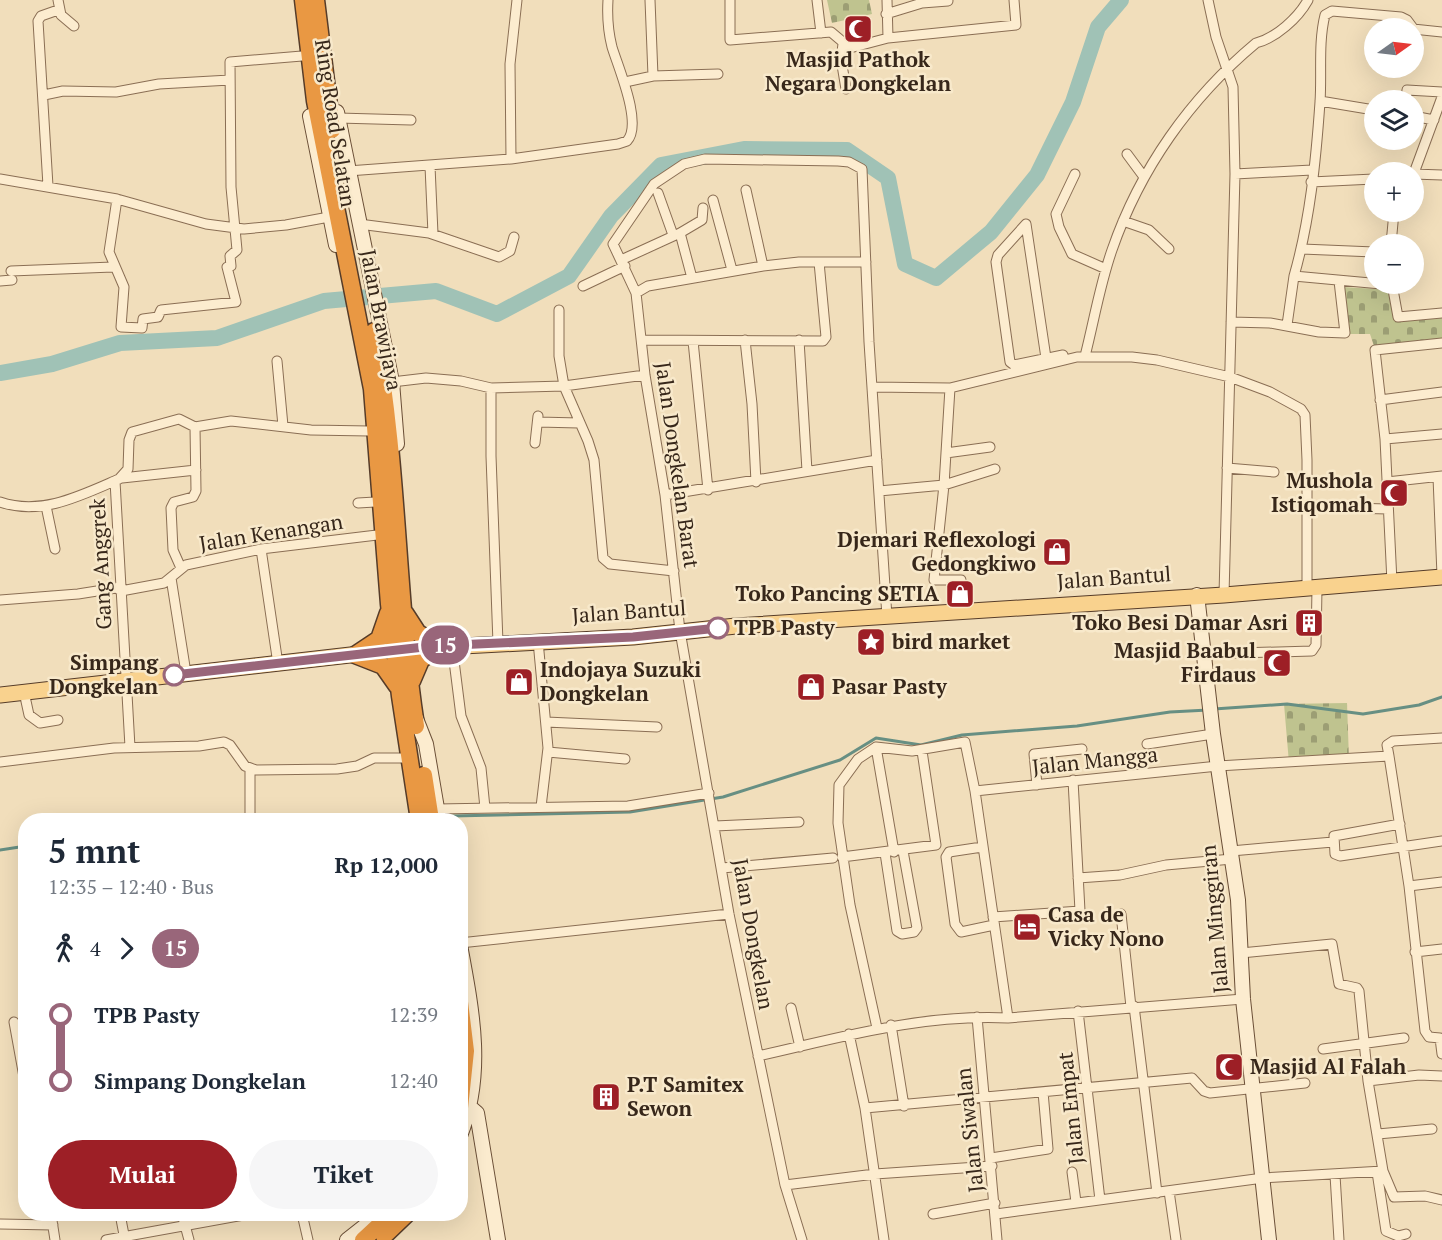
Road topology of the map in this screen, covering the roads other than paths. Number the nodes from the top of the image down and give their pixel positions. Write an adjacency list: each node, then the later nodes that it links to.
1 (296, 0): 24 (street, Ring Road Selatan)
2 (303, 0): 68 (highway, Jalan Brawijaya)
3 (316, 0): 68 (highway, Jalan Brawijaya)
4 (324, 0): 37 (street, Ring Road Selatan)
5 (517, 0): 42 (street)
6 (608, 0): 29 (street)
7 (650, 0): 27 (street)
8 (730, 0): 21 (street)
9 (817, 0): 21 (street)
10 (887, 0): 16 (street)
11 (1014, 0): 22 (street)
12 (1208, 0): 25 (street)
13 (1308, 0): 25 (street)
14 (948, 1): 16 (street)
15 (58, 5): 18 (street); 33 (street)
16 (886, 14): 22 (street)
17 (1403, 18): 35 (street)
18 (74, 26)
19 (1424, 30): 20 (street)
20 (1442, 32)
21 (821, 33): 23 (street)
22 (888, 38): 23 (street)
23 (843, 45): 30 (street)
24 (302, 56): 28 (street); 61 (street, Ring Road Selatan)
25 (1227, 71): 48 (street); 51 (street)
26 (718, 74): 27 (street)
27 (653, 76): 29 (street)
28 (230, 80): 33 (street); 64 (street)
29 (625, 82): 42 (street)
30 (846, 89)
31 (1424, 91): 32 (street)
32 (1442, 92)
33 (44, 95): 55 (street)
34 (1442, 97): 40 (street)
35 (1320, 101): 36 (street); 45 (street)
36 (1364, 108)
37 (338, 118): 39 (street); 46 (street, Ring Road Selatan)
38 (1424, 118): 40 (street)
39 (411, 120)
40 (1434, 120): 43 (street)
41 (1127, 154): 51 (street)
42 (511, 159): 44 (street)
43 (1418, 162)
44 (430, 166): 46 (street); 65 (street)
45 (1312, 170): 48 (street); 54 (street)
46 (348, 171): 63 (street, Ring Road Selatan)
47 (1075, 174): 77 (street)
48 (1235, 174): 89 (street)
49 (1424, 174): 50 (street)
50 (1442, 175)
51 (1144, 177): 62 (street)
52 (0, 178): 55 (street)
53 (1364, 179): 54 (street)
54 (1311, 182): 70 (street)
55 (48, 186): 58 (street)
56 (746, 190): 75 (street)
57 (658, 193): 66 (street)
58 (117, 199): 64 (street); 76 (street)
59 (713, 200): 78 (street)
60 (703, 208): 66 (street)
61 (329, 217): 64 (street); 68 (street, Ring Road Selatan)
62 (1123, 221): 69 (street); 77 (street)
63 (359, 224): 65 (street); 68 (street, Ring Road Selatan)
64 (232, 226): 76 (street)
65 (433, 234): 67 (street)
66 (677, 234): 74 (street); 80 (street)
67 (514, 237)
68 (350, 248): 91 (highway, Jalan Brawijaya)
69 (1169, 249)
70 (1302, 249): 71 (street); 79 (street)
71 (1364, 252)
72 (819, 262): 73 (street); 75 (street); 94 (street)
73 (866, 262): 74 (street, Jalan Dongkelan Barat); 105 (street)
74 (623, 263): 84 (street); 85 (street, Jalan Dongkelan Barat)
75 (763, 266): 78 (street)
76 (113, 267): 82 (street)
77 (1106, 268): 97 (street)
78 (732, 270): 80 (street)
79 (1294, 276): 81 (street); 90 (street)
80 (692, 278): 85 (street)
81 (1339, 280): 83 (street); 90 (street)
82 (0, 281)
83 (1364, 282)
84 (584, 286)
85 (636, 293): 92 (street, Jalan Dongkelan Barat)
86 (1394, 294): 88 (street)
87 (559, 310): 104 (street)
88 (1442, 313)
89 (1231, 322): 90 (street); 102 (street)
90 (1287, 325)
91 (369, 331): 103 (street); 108 (highway, Jalan Brawijaya); 144 (highway, Jalan Brawijaya)
92 (642, 340): 95 (street); 101 (street, Jalan Dongkelan Barat)
93 (745, 340): 94 (street); 95 (street); 128 (street)
94 (799, 340): 124 (street)
95 (693, 341): 131 (street)
96 (1442, 343): 110 (street)
97 (1085, 356): 99 (street); 102 (street)
98 (1046, 358): 98 (street); 99 (street)
99 (1070, 358): 107 (street)
100 (277, 361): 112 (street)
101 (645, 375): 104 (street); 133 (street, Jalan Dongkelan Barat)
102 (1230, 377): 121 (street); 149 (street)
103 (392, 382): 106 (street); 144 (street)
104 (564, 386): 106 (street); 111 (street)
105 (872, 387): 107 (street); 120 (street)
106 (491, 388): 159 (street)
107 (950, 388): 119 (street)
108 (369, 389): 114 (street); 144 (highway, Jalan Brawijaya)
109 (1442, 392): 110 (street)
110 (1380, 400): 116 (street)
111 (579, 423): 117 (street); 145 (street)
112 (283, 426): 113 (street); 114 (street)
113 (195, 427): 123 (street); 127 (street, Gang Anggrek)
114 (369, 431): 135 (street)
115 (1442, 434): 116 (street)
116 (1384, 439): 129 (street)
117 (535, 442)
118 (990, 447): 119 (street)
119 (946, 453): 130 (street)
120 (877, 460): 124 (street); 132 (street)
121 (1227, 468): 125 (street); 152 (street)
122 (995, 469): 130 (street)
123 (196, 470): 127 (street); 143 (street)
124 (807, 471): 128 (street)
125 (1274, 472)
126 (1440, 477): 129 (street); 146 (street)
127 (118, 479): 137 (street); 150 (street, Gang Anggrek)
128 (756, 482): 131 (street)
129 (1387, 482): 139 (street)
130 (944, 485): 132 (street); 155 (street)
131 (708, 490): 133 (street)
132 (879, 491): 156 (street)
133 (665, 495): 145 (street, Jalan Dongkelan Barat)
134 (0, 502): 137 (street)
135 (375, 502): 136 (street); 140 (street)
136 (358, 503)
137 (46, 506): 141 (street)
138 (1349, 508): 139 (street)
139 (1388, 509): 148 (street)
140 (377, 535): 142 (street, Jalan Kenangan); 144 (street)
141 (56, 549)
142 (261, 549): 143 (street, Jalan Kenangan); 164 (street)
143 (181, 568): 147 (street, Jalan Kenangan)
144 (394, 572): 154 (highway, Jalan Brawijaya)
145 (674, 572): 157 (street, Jalan Dongkelan Barat)
146 (1442, 576): 148 (main road, Jalan Bantul)
147 (171, 579): 150 (street); 165 (street)
148 (1392, 582): 149 (main road, Jalan Bantul)
149 (1312, 588): 152 (main road, Jalan Bantul); 162 (street)
150 (120, 591): 153 (street); 166 (street, Gang Anggrek)
151 (1197, 595): 152 (main road, Jalan Bantul); 155 (main road, Jalan Bantul); 162 (street, Jalan Minggiran)
152 (1224, 595)
153 (0, 600)
154 (396, 607): 160 (highway); 161 (highway, Jalan Brawijaya); 163 (highway)
155 (965, 610): 156 (main road, Jalan Bantul)
156 (887, 617): 157 (main road, Jalan Bantul)
157 (681, 631): 158 (main road, Jalan Bantul); 190 (street, Jalan Dongkelan)
158 (538, 641): 159 (main road, Jalan Bantul); 171 (street)
159 (498, 643): 160 (main road, Jalan Bantul)
160 (446, 645): 161 (main road, Jalan Bantul); 167 (highway); 192 (street)
161 (406, 649): 163 (main road, Jalan Bantul); 167 (highway, Jalan Brawijaya)
162 (1203, 654): 173 (street, Jalan Minggiran)
163 (355, 655): 164 (main road, Jalan Bantul); 167 (highway)
164 (278, 664): 165 (main road, Jalan Bantul)
165 (186, 674): 166 (main road, Jalan Bantul)
166 (125, 680): 168 (main road, Jalan Bantul); 176 (street, Gang Anggrek)
167 (405, 688): 182 (highway); 195 (highway)
168 (24, 692): 169 (main road, Jalan Bantul); 170 (street)
169 (0, 695)
170 (58, 720)
171 (546, 722): 172 (street); 180 (street)
172 (657, 727)
173 (1213, 734): 175 (street); 185 (street, Jalan Minggiran)
174 (1442, 738): 181 (street)
175 (1147, 744)
176 (130, 747): 184 (street); 186 (street)
177 (876, 747): 179 (street); 204 (street); 206 (street)
178 (1082, 749): 188 (street)
179 (921, 751): 189 (street); 204 (street)
180 (548, 752): 183 (street); 191 (street)
181 (1389, 756): 185 (street, Jalan Mangga); 198 (street)
182 (410, 758): 186 (street); 194 (highway)
183 (625, 759)
184 (0, 762)
185 (1218, 766): 187 (street, Jalan Mangga); 205 (street, Jalan Minggiran)
186 (250, 769): 193 (street)
187 (1073, 780): 188 (street, Jalan Mangga); 208 (street)
188 (1037, 785): 189 (street, Jalan Mangga)
189 (975, 791): 202 (street)
190 (709, 793): 191 (street); 199 (street, Jalan Dongkelan)
191 (541, 807): 192 (street)
192 (485, 808): 196 (street)
193 (250, 813)
194 (418, 813)
195 (435, 813)
196 (458, 813)
197 (799, 822): 199 (street)
198 (1400, 824): 201 (street); 203 (street)
199 (716, 826): 207 (street, Jalan Dongkelan)
200 (1442, 841): 203 (street)
201 (1333, 842): 203 (street); 205 (street)
202 (982, 847): 213 (street); 213 (street)
203 (1403, 847): 210 (street)
204 (894, 852): 204 (street); 206 (street)
205 (1231, 855): 208 (street); 217 (street, Jalan Minggiran)
206 (838, 857): 207 (street); 227 (street)
207 (722, 867): 211 (street, Jalan Dongkelan)
208 (1078, 878): 213 (street)
209 (1442, 882): 210 (street)
210 (1409, 886): 216 (street)
211 (729, 914): 214 (street); 235 (street, Jalan Dongkelan)
212 (1121, 914): 220 (street)
213 (993, 921): 224 (street)
214 (468, 943)
215 (1442, 949): 216 (street)
216 (1414, 952): 234 (street)
217 (1242, 953): 219 (street, Jalan Minggiran); 230 (street)
218 (468, 997): 242 (street)
219 (1244, 999): 220 (street); 241 (street, Jalan Minggiran)
220 (1132, 1007): 222 (street); 238 (street)
221 (791, 1008): 232 (street)
222 (1078, 1011): 224 (street); 240 (street, Jalan Empat)
223 (978, 1017): 224 (street); 226 (street); 244 (street, Jalan Siwalan)
224 (1008, 1018)
225 (14, 1022): 231 (street)
226 (891, 1025): 227 (street); 245 (street)
227 (877, 1028): 228 (street)
228 (849, 1034): 232 (street); 247 (street)
229 (1404, 1038): 230 (street)
230 (1366, 1043): 233 (street); 237 (street)
231 (18, 1044)
232 (800, 1047): 235 (street)
233 (1323, 1049)
234 (1442, 1054)
235 (758, 1056): 256 (street, Jalan Dongkelan)
236 (1442, 1076): 237 (street)
237 (1368, 1081): 249 (street)
238 (1145, 1082): 240 (street); 241 (street); 258 (street)
239 (1305, 1083): 241 (street)
240 (1088, 1088): 243 (street); 259 (street, Jalan Empat)
241 (1253, 1088): 255 (street, Jalan Minggiran)
242 (468, 1091)
243 (1043, 1092): 244 (street); 250 (street)
244 (985, 1098): 245 (street); 250 (street, Jalan Siwalan)
245 (904, 1106): 247 (street)
246 (468, 1108): 287 (street)
247 (865, 1108): 253 (street)
248 (1432, 1129): 249 (street)
249 (1378, 1134): 251 (street)
250 (992, 1162): 253 (street); 262 (street, Jalan Siwalan)
251 (1380, 1171): 254 (street); 260 (street); 277 (street)
252 (1072, 1172): 261 (street)
253 (875, 1174): 256 (street); 289 (street)
254 (1335, 1175): 255 (street); 293 (street)
255 (1263, 1178): 257 (street); 292 (street, Jalan Minggiran)
256 (785, 1185): 288 (street, Jalan Dongkelan)
257 (1169, 1191): 258 (street); 291 (street)
258 (1157, 1193): 259 (street)
259 (1100, 1200): 261 (street)
260 (1442, 1200)
261 (1076, 1202): 264 (street)
262 (995, 1203): 263 (street); 264 (street, Jalan Siwalan)
263 (933, 1214)
264 (996, 1214): 290 (street, Jalan Siwalan)
265 (52, 1221): 275 (street)
266 (121, 1221): 278 (street)
267 (185, 1221): 276 (street)
268 (211, 1221): 276 (street)
269 (304, 1221): 282 (street)
270 (371, 1221): 283 (street)
271 (383, 1221): 284 (highway)
272 (400, 1221): 285 (highway)
273 (410, 1221): 286 (street)
274 (0, 1224): 275 (street)
275 (53, 1225): 279 (street)
276 (186, 1226): 278 (street); 281 (street)
277 (1406, 1234)
278 (124, 1239): 280 (street)
279 (55, 1240)
280 (106, 1240)
281 (189, 1240)
282 (308, 1240)
283 (347, 1240)
284 (363, 1240)
285 (380, 1240)
286 (392, 1240)
287 (498, 1240)
288 (802, 1240)
289 (884, 1240)
290 (997, 1240)
291 (1176, 1240)
292 (1269, 1240)
293 (1339, 1240)

